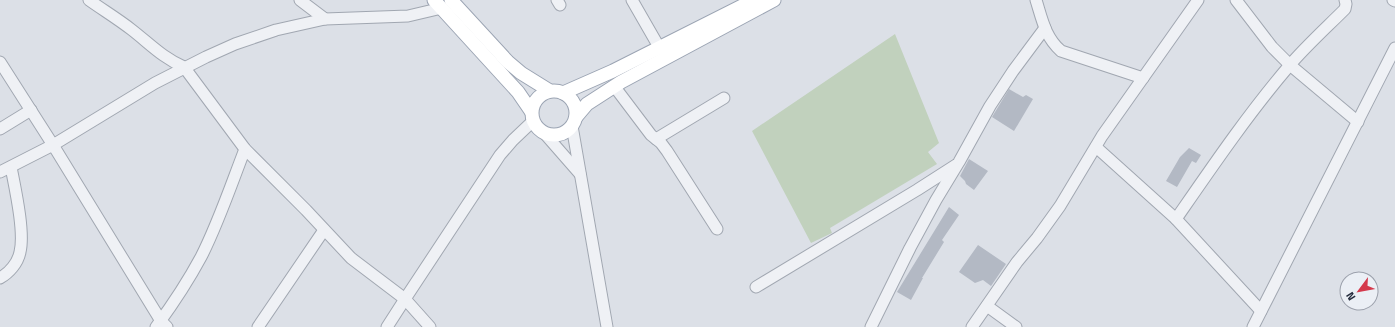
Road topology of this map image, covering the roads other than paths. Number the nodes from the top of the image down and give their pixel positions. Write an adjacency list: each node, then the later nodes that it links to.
1 (89, 0): 17 (street)
2 (300, 0): 11 (street)
3 (632, 0): 13 (street)
4 (754, 0): 13 (main road)
5 (774, 0): 19 (main road)
6 (1036, 0): 12 (street)
7 (1198, 0): 18 (street)
8 (1236, 0): 16 (street)
9 (1345, 0): 16 (street)
10 (443, 3): 11 (street); 20 (main road); 24 (main road)
11 (325, 19): 17 (street)
12 (1045, 28): 18 (street); 33 (street)
13 (659, 47): 21 (main road)
14 (1395, 48): 26 (street)
15 (0, 62): 23 (street)
16 (1290, 64): 26 (street); 37 (street)
17 (184, 67): 30 (street); 32 (street)
18 (1143, 78): 31 (street)
19 (614, 86): 25 (main road); 29 (street)
20 (550, 91): 21 (main road); 24 (main road)
21 (564, 93): 25 (main road)
22 (724, 98): 29 (street)
23 (31, 110): 27 (street); 30 (street)
24 (532, 116): 28 (main road); 42 (street)
25 (574, 122): 28 (main road); 36 (street)
26 (1358, 122): 44 (street)
27 (0, 129)
28 (545, 134): 36 (street)
29 (656, 140): 38 (street)
30 (53, 145): 34 (street); 45 (street)
31 (1096, 147): 37 (street); 43 (street)
32 (245, 149): 39 (street); 45 (street)
33 (960, 162): 41 (street); 50 (street)
34 (11, 167): 35 (street); 40 (street)
35 (0, 172)
36 (580, 174): 49 (street)
37 (1176, 219): 44 (street)
38 (718, 229)
39 (324, 230): 42 (street); 46 (street)
40 (0, 278)
41 (756, 287)
42 (405, 299): 47 (street); 48 (street)
43 (987, 306): 51 (street); 52 (street)
44 (1261, 311): 53 (street)
45 (161, 325)
46 (258, 327)
47 (387, 327)
48 (430, 327)
49 (607, 327)
50 (871, 327)
51 (972, 327)
52 (1016, 327)
53 (1253, 327)

